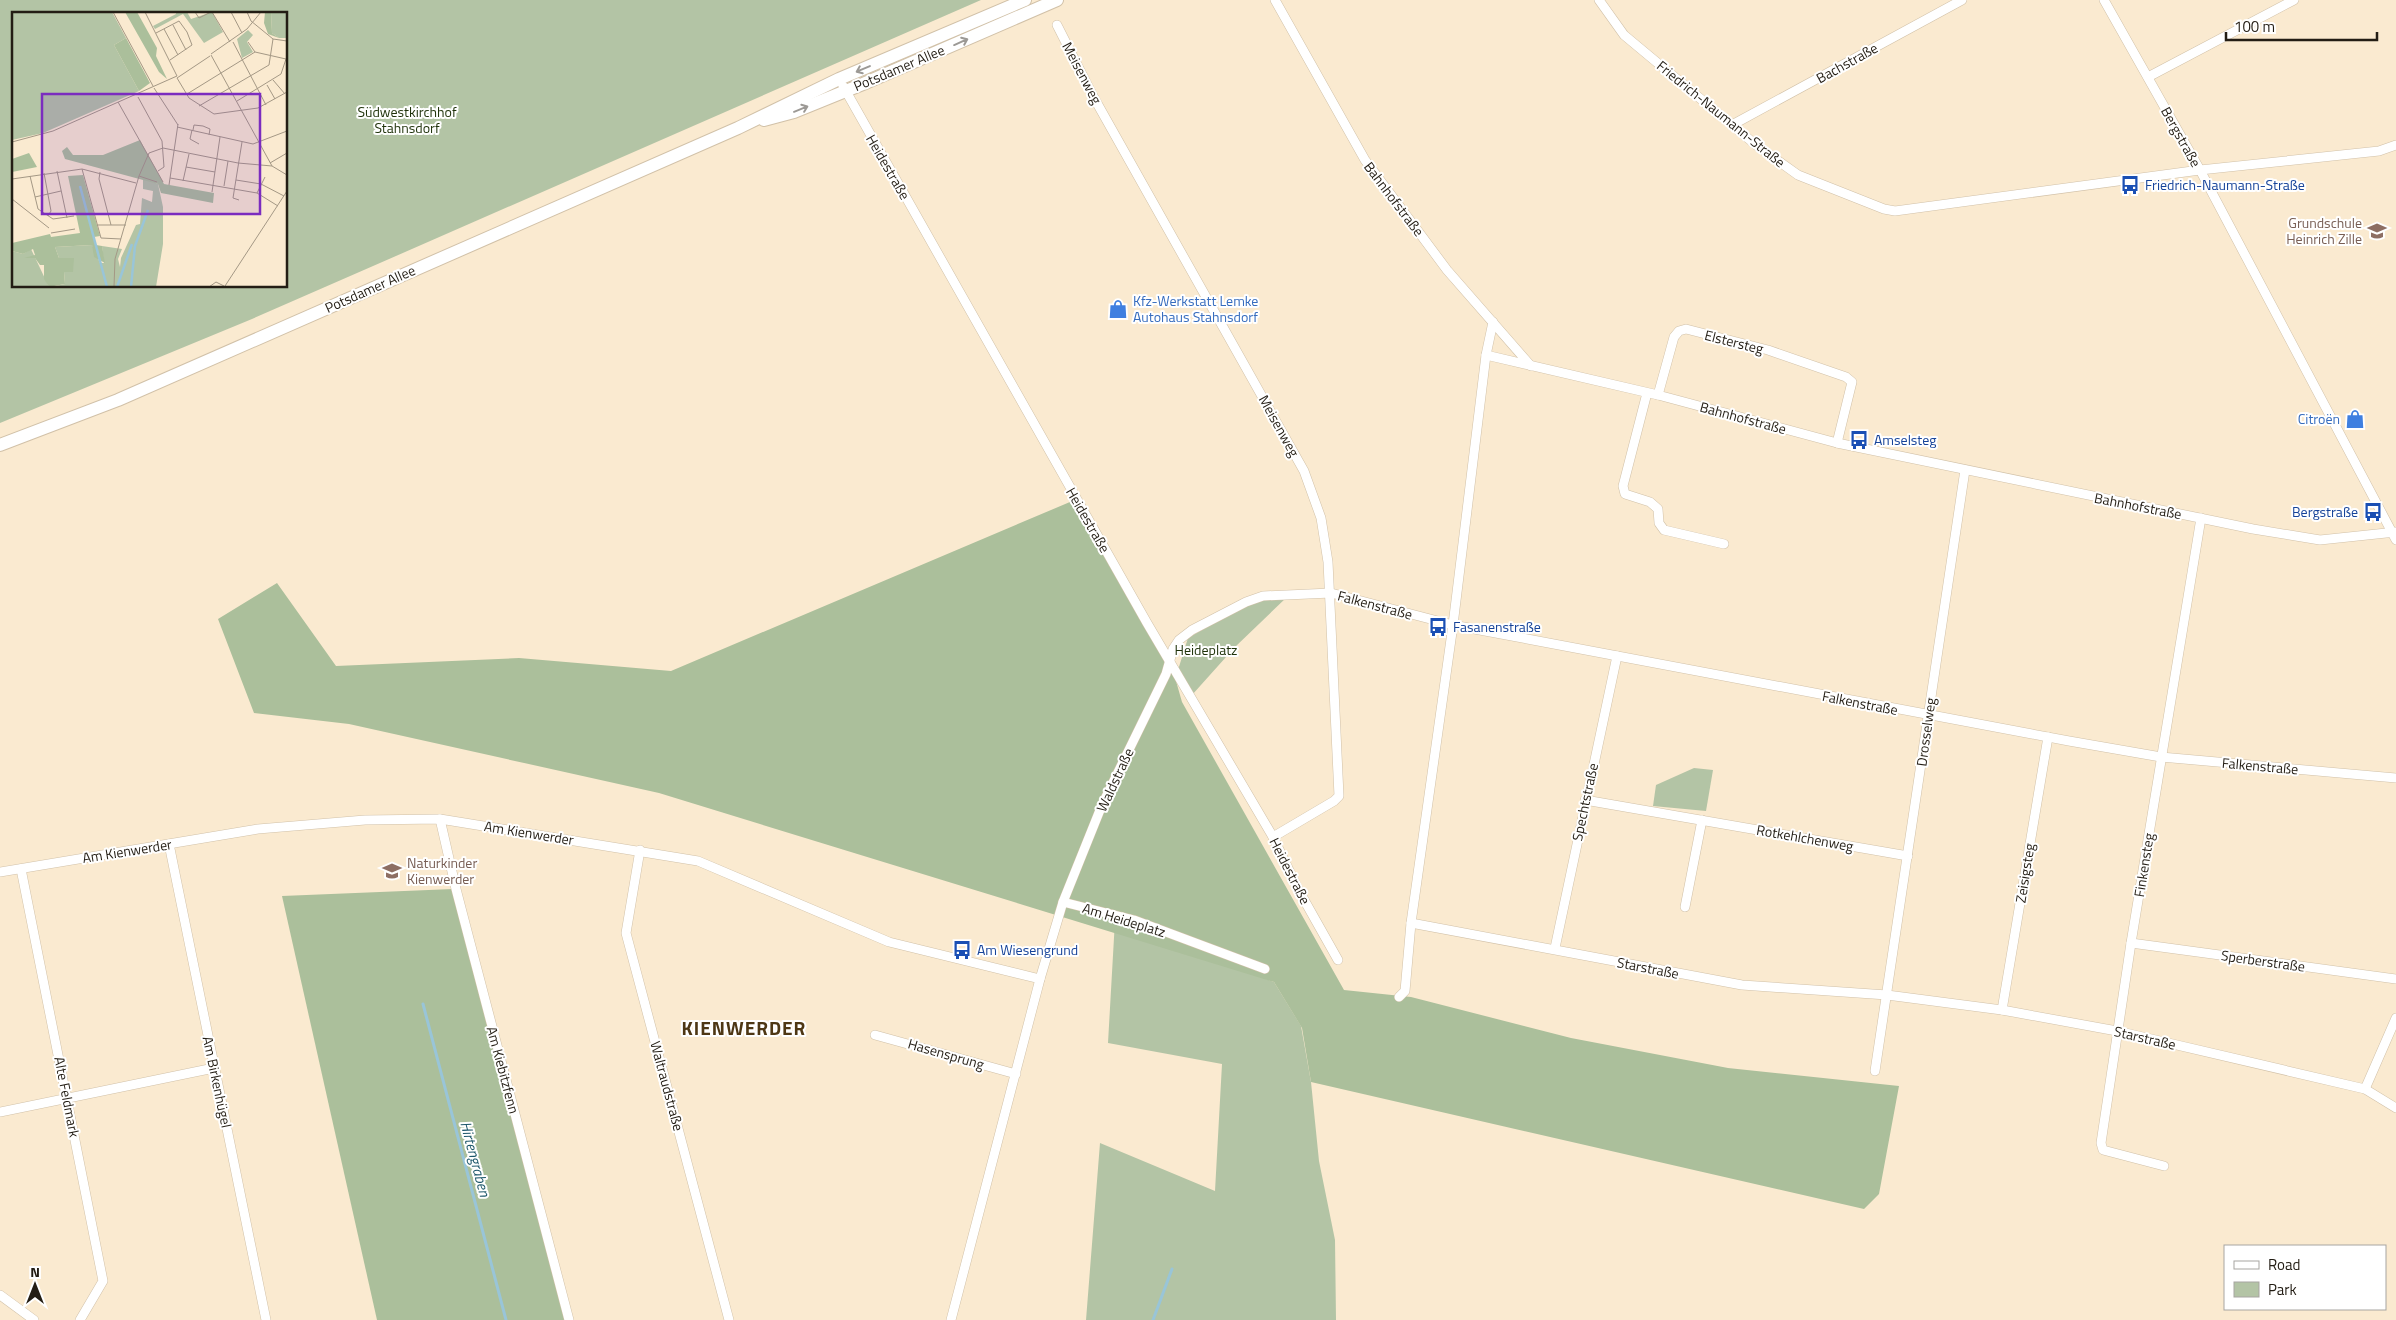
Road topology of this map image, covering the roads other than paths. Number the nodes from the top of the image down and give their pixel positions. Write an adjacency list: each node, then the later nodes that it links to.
1 (1025, 0): 10 (street, Potsdamer Allee, one-way to 10)
2 (1057, 0): 11 (street, Potsdamer Allee, one-way to 2)
3 (1275, 0): 16 (street, Bahnhofstraße)
4 (1599, 0): 12 (street, Friedrich-Naumann-Straße)
5 (1962, 0): 12 (street, Bachstraße)
6 (2104, 0): 9 (street, Bergstraße)
7 (2294, 0): 9 (street)
8 (1057, 25): 27 (street, Meisenweg)
9 (2148, 77): 15 (street, Bergstraße)
10 (839, 79): 11 (street, Heidestraße); 13 (street, Potsdamer Allee)
11 (846, 91): 13 (street, Potsdamer Allee, one-way to 11); 30 (street, Heidestraße)
12 (1732, 125): 15 (street, Friedrich-Naumann-Straße)
13 (738, 128): 22 (street, Potsdamer Allee)
14 (2396, 145): 15 (street, Friedrich-Naumann-Straße)
15 (2200, 170): 25 (street, Bergstraße)
16 (1493, 322): 17 (street); 18 (street, Bahnhofstraße)
17 (1486, 355): 18 (street); 28 (street)
18 (1531, 366): 19 (street, Bahnhofstraße)
19 (1647, 393): 20 (street, Bahnhofstraße); 26 (street)
20 (1658, 395): 21 (street, Bahnhofstraße); 21 (street, Elstersteg)
21 (1837, 443): 23 (street, Bahnhofstraße)
22 (0, 445)
23 (1965, 470): 24 (street, Bahnhofstraße); 31 (street, Drosselweg)
24 (2201, 518): 25 (street, Bahnhofstraße); 33 (street, Finkensteg)
25 (2395, 535)
26 (1724, 544)
27 (1331, 593): 28 (street, Falkenstraße); 30 (street); 38 (street, Meisenweg)
28 (1453, 625): 29 (street, Falkenstraße); 46 (street)
29 (1617, 656): 31 (street, Falkenstraße); 35 (street, Spechtstraße)
30 (1170, 660): 38 (street, Heidestraße); 44 (street, Waldstraße)
31 (1928, 716): 32 (street, Falkenstraße); 41 (street, Drosselweg)
32 (2048, 737): 33 (street, Falkenstraße); 55 (street, Zeisigsteg)
33 (2161, 757): 34 (street, Falkenstraße); 47 (street, Finkensteg)
34 (2396, 778)
35 (1585, 800): 37 (street, Rotkehlchenweg); 48 (street, Spechtstraße)
36 (440, 819): 39 (street, Am Kienwerder); 40 (street, Am Kienwerder); 71 (street, Am Kiebitzfenn)
37 (1702, 820): 41 (street, Rotkehlchenweg); 45 (street)
38 (1273, 837): 49 (street, Heidestraße)
39 (169, 844): 42 (street, Am Kienwerder); 59 (street, Am Birkenhügel)
40 (640, 850): 51 (street, Am Kienwerder); 72 (street, Waltraudstraße)
41 (1908, 856): 53 (street, Drosselweg)
42 (21, 869): 43 (street, Am Kienwerder); 63 (street, Alte Feldmark)
43 (0, 872)
44 (1063, 902): 50 (street, Am Heideplatz); 51 (street)
45 (1685, 907)
46 (1411, 923): 48 (street, Starstraße); 54 (street)
47 (2131, 943): 52 (street, Sperberstraße); 57 (street, Finkensteg)
48 (1555, 948): 53 (street, Starstraße)
49 (1338, 960)
50 (1265, 969)
51 (1040, 979): 61 (street)
52 (2396, 979)
53 (1887, 995): 55 (street, Starstraße); 60 (street)
54 (1399, 997)
55 (2002, 1010): 57 (street, Starstraße)
56 (2396, 1018): 62 (street)
57 (2117, 1031): 62 (street, Starstraße); 66 (street, Finkensteg)
58 (875, 1034): 61 (street, Hasensprung)
59 (210, 1068): 63 (street); 70 (street, Am Birkenhügel)
60 (1876, 1071)
61 (1016, 1074): 73 (street)
62 (2365, 1090): 64 (street, Starstraße)
63 (67, 1098): 65 (street); 69 (street, Alte Feldmark)
64 (2396, 1108)
65 (0, 1112)
66 (2164, 1166)
67 (0, 1295): 68 (street)
68 (34, 1320)
69 (80, 1320)
70 (266, 1320)
71 (569, 1320)
72 (728, 1320)
73 (951, 1320)

